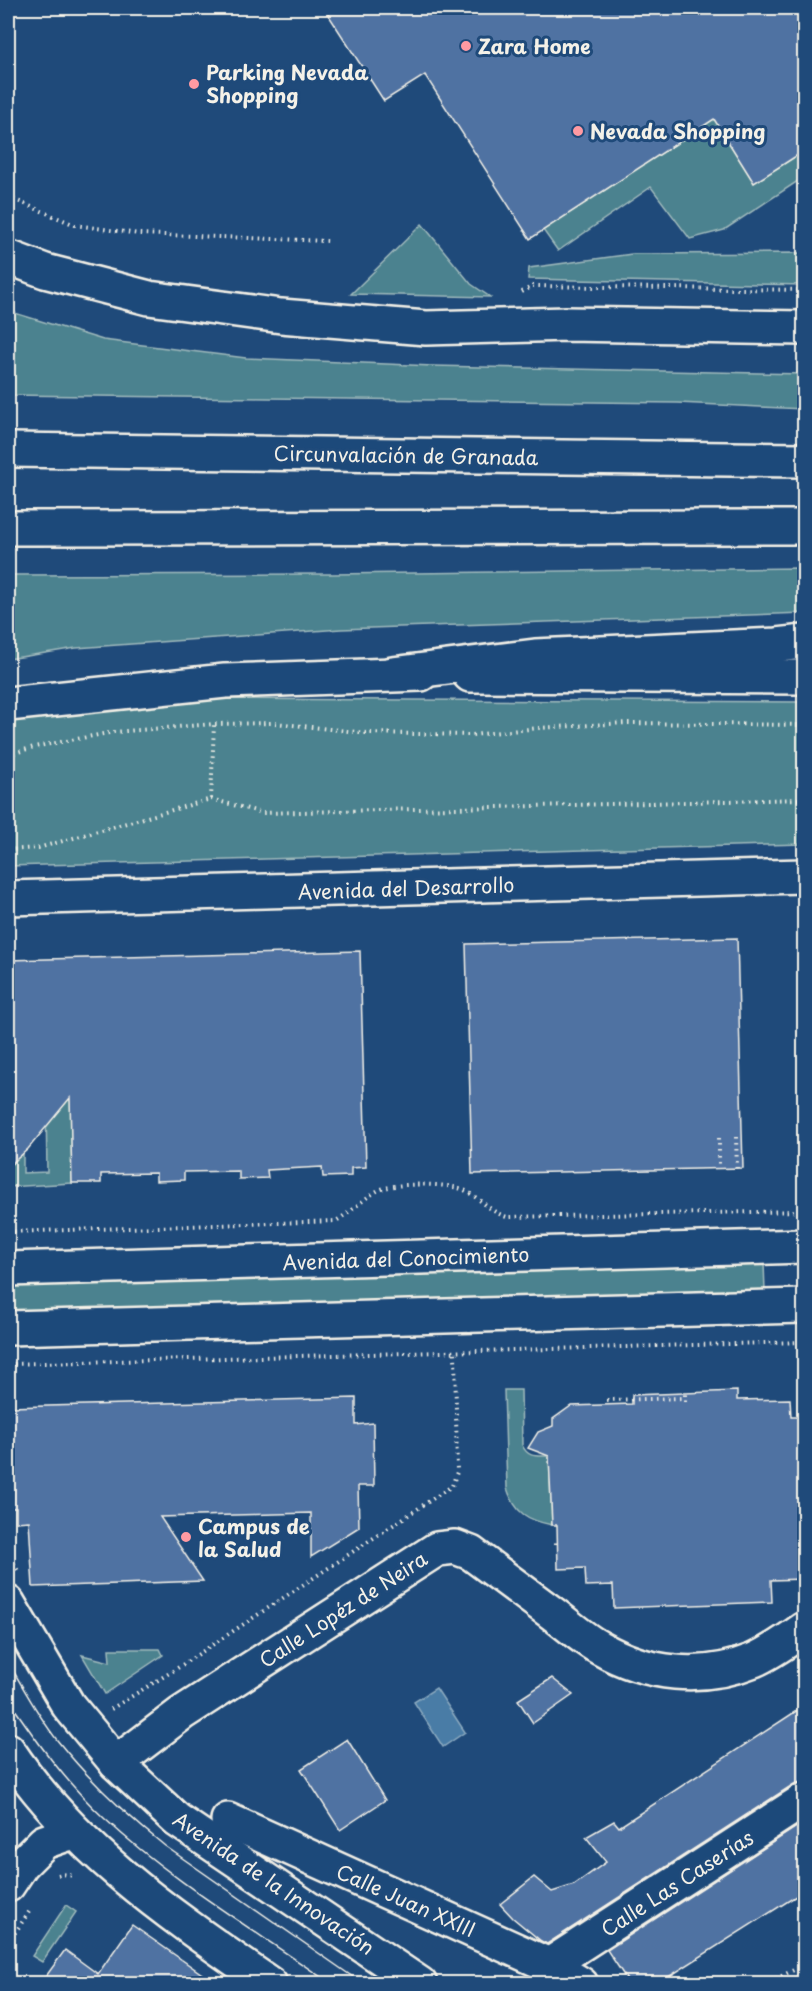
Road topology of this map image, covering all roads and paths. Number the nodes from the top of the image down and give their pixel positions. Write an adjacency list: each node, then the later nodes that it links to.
1 (8, 197): 2 (path)
2 (329, 241)
3 (8, 257): 6 (main road)
4 (533, 286): 5 (path)
5 (804, 290)
6 (804, 328)
7 (8, 450): 8 (main road, Circunvalación de Granada)
8 (804, 460)
9 (804, 527): 10 (main road)
10 (8, 528)
11 (804, 642): 12 (main road)
12 (392, 674): 13 (main road); 14 (main road)
13 (804, 677)
14 (8, 704)
15 (214, 724): 16 (path); 17 (path); 18 (path)
16 (804, 725)
17 (8, 755)
18 (212, 799): 19 (path); 20 (path)
19 (804, 799)
20 (8, 850)
21 (804, 876): 22 (main road, Avenida del Desarrollo)
22 (8, 898)
23 (736, 1137): 26 (path)
24 (718, 1138): 25 (path)
25 (719, 1168)
26 (737, 1168)
27 (804, 1211): 28 (path)
28 (8, 1232)
29 (804, 1246): 30 (main road, Avenida del Conocimiento)
30 (8, 1269)
31 (804, 1306): 32 (main road)
32 (8, 1328)
33 (804, 1342): 34 (path)
34 (455, 1351): 35 (path); 41 (path)
35 (8, 1364)
36 (685, 1398): 37 (path)
37 (607, 1400)
38 (8, 1553): 39 (path)
39 (15, 1591): 43 (main road, Avenida de la Innovación)
40 (804, 1629): 43 (main road, Calle Lopéz de Neira)
41 (106, 1712)
42 (8, 1750): 48 (main road)
43 (116, 1763): 57 (main road, Avenida de la Innovación)
44 (804, 1800): 54 (main road, Calle Las Caserías)
45 (8, 1801): 47 (path)
46 (228, 1820): 54 (main road, Calle Juan XXIII)
47 (8, 1827)
48 (73, 1832): 51 (main road); 56 (main road)
49 (55, 1877): 50 (path)
50 (80, 1881)
51 (8, 1885)
52 (37, 1901): 53 (path)
53 (8, 1943)
54 (549, 1965): 58 (main road, Calle Juan XXIII)
55 (804, 1965): 59 (path)
56 (270, 1983)
57 (420, 1983)
58 (581, 1983)
59 (765, 1983)

